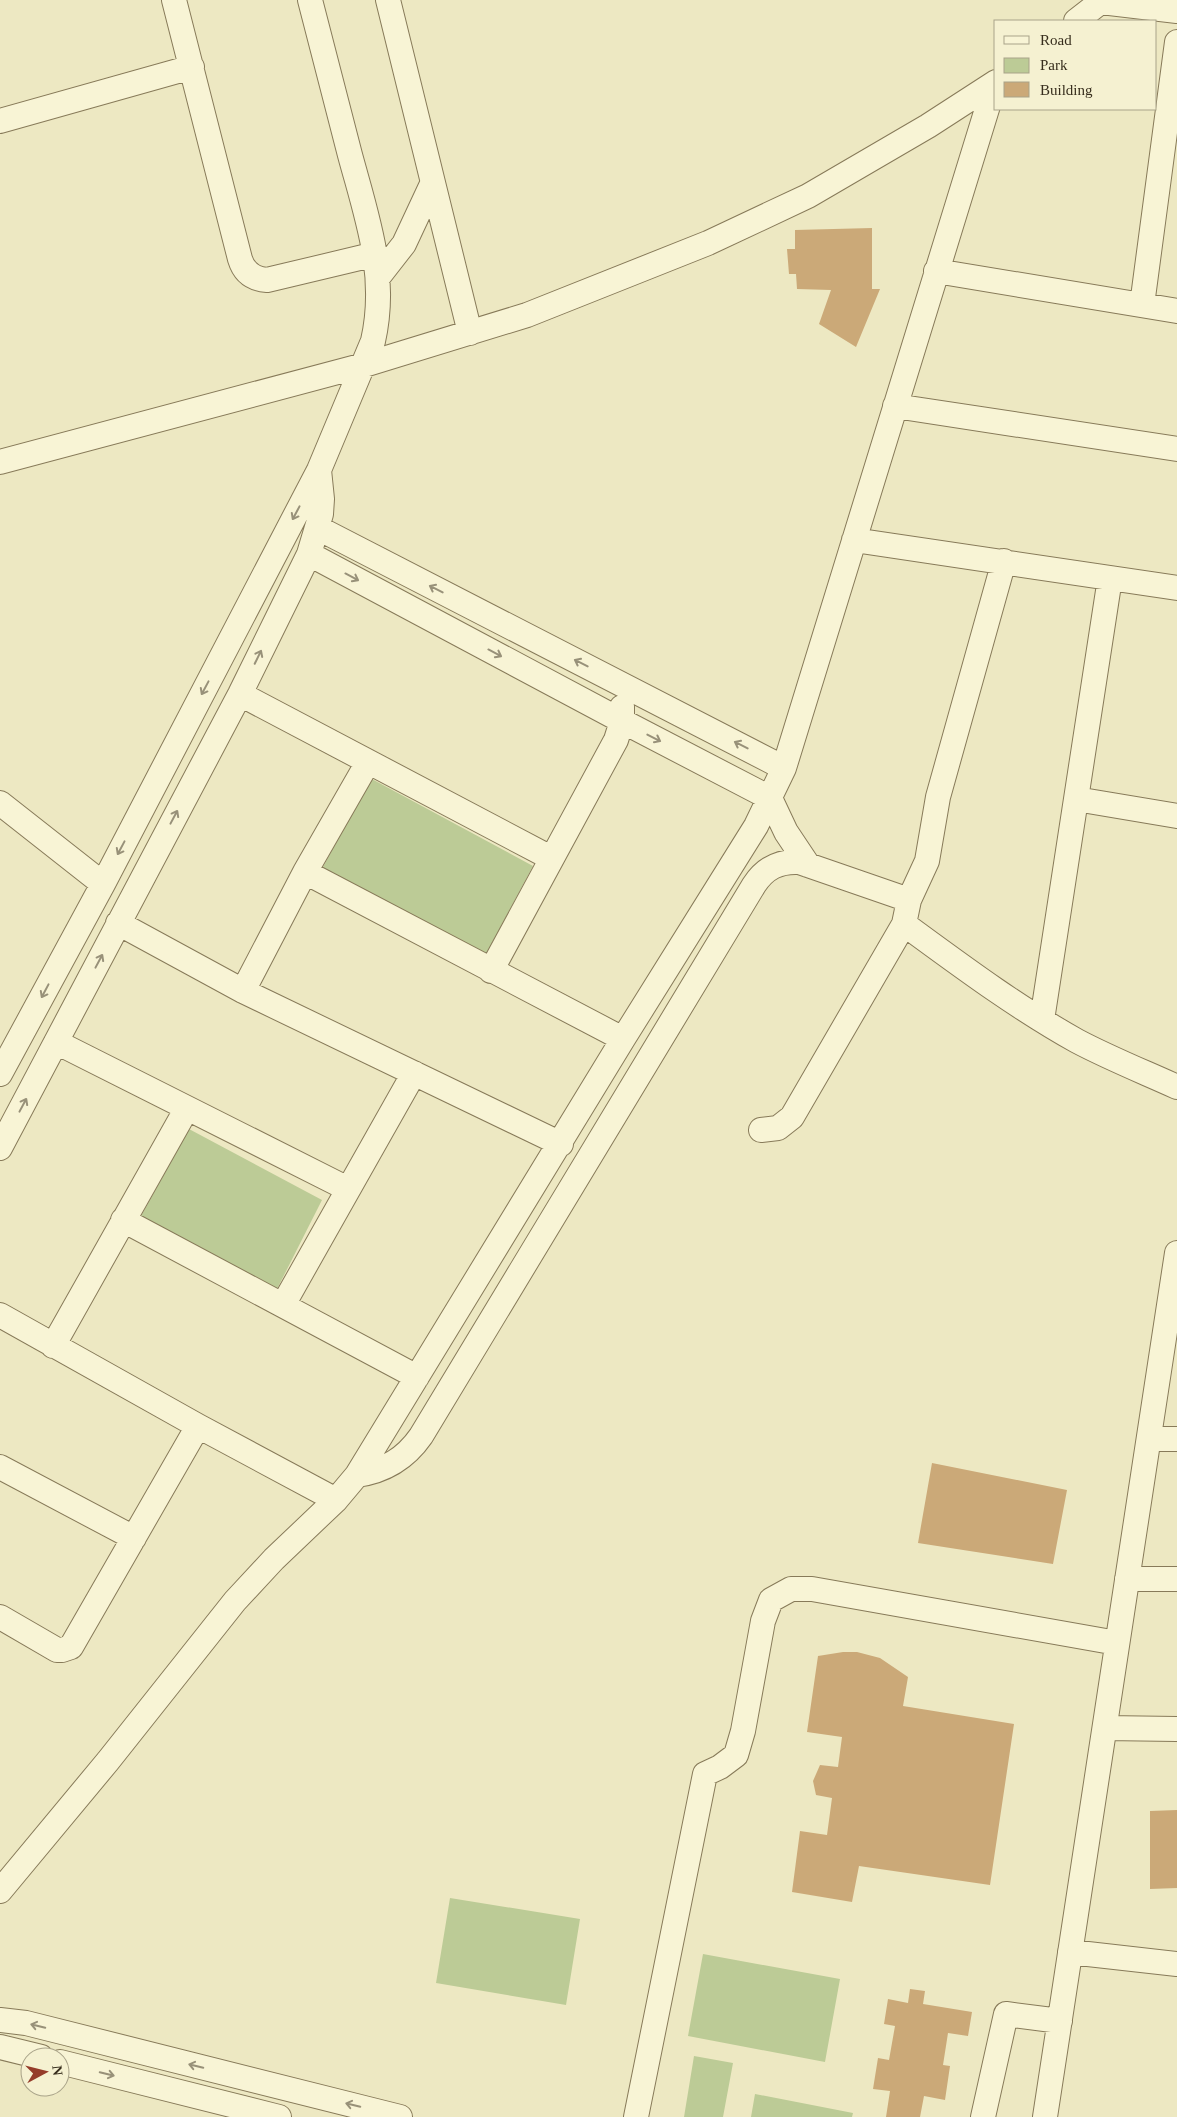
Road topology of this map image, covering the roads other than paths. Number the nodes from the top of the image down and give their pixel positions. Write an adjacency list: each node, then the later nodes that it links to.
1 (174, 0): 8 (street)
2 (310, 0): 13 (street)
3 (388, 0): 12 (street)
4 (1102, 1): 5 (street); 6 (street)
5 (1177, 11)
6 (1077, 20)
7 (1177, 42): 15 (street)
8 (192, 67): 11 (street); 13 (street)
9 (994, 84): 17 (street)
10 (994, 86): 14 (street)
11 (0, 121)
12 (432, 184): 13 (street); 17 (street)
13 (378, 265): 18 (street)
14 (936, 272): 15 (street); 19 (street)
15 (1142, 305): 16 (street)
16 (1177, 311)
17 (470, 333): 18 (street)
18 (364, 365): 21 (street); 22 (street)
19 (895, 406): 20 (street); 24 (street)
20 (1177, 449)
21 (0, 462)
22 (318, 470): 23 (street); 41 (street, one-way to 41)
23 (318, 528): 25 (street); 29 (street, one-way to 23)
24 (854, 540): 26 (street); 33 (street)
25 (309, 554): 30 (street, one-way to 25); 31 (street, one-way to 31)
26 (1004, 561): 27 (street); 42 (street)
27 (1110, 578): 28 (street); 35 (street)
28 (1177, 588)
29 (612, 679): 31 (street); 33 (street, one-way to 29)
30 (240, 694): 32 (street); 43 (street, one-way to 30)
31 (622, 721): 34 (street, one-way to 34); 38 (street)
32 (368, 762): 38 (street); 40 (street)
33 (784, 768): 34 (street)
34 (770, 798): 39 (street); 48 (street)
35 (1076, 799): 37 (street); 47 (street)
36 (0, 803): 41 (street)
37 (1177, 816)
38 (551, 858): 45 (street)
39 (808, 865): 42 (street); 69 (street)
40 (306, 872): 45 (street); 46 (street)
41 (103, 884): 51 (street, one-way to 51)
42 (909, 900): 44 (street)
43 (118, 923): 46 (street); 49 (street, one-way to 43)
44 (904, 924): 47 (street); 54 (street)
45 (491, 971): 48 (street)
46 (243, 990): 50 (street)
47 (1042, 1020): 52 (street)
48 (623, 1040): 55 (street)
49 (56, 1042): 53 (street); 56 (street, one-way to 49)
50 (414, 1073): 55 (street); 57 (street)
51 (0, 1074)
52 (1177, 1087)
53 (187, 1108): 57 (street); 58 (street)
54 (761, 1130)
55 (561, 1144): 64 (street)
56 (0, 1148)
57 (348, 1188): 61 (street)
58 (123, 1220): 61 (street); 63 (street)
59 (1177, 1253): 60 (street)
60 (1173, 1304): 67 (street)
61 (283, 1305): 64 (street)
62 (0, 1315): 63 (street)
63 (54, 1346): 65 (street)
64 (417, 1377): 69 (street)
65 (198, 1426): 70 (street); 71 (street)
66 (1177, 1439): 67 (street)
67 (1149, 1440): 72 (street)
68 (0, 1467): 71 (street)
69 (357, 1475): 70 (street)
70 (336, 1500): 78 (street)
71 (134, 1538): 74 (street)
72 (1127, 1579): 73 (street); 75 (street)
73 (1177, 1580)
74 (0, 1617)
75 (1117, 1643): 76 (street); 88 (street)
76 (1104, 1728): 77 (street); 79 (street)
77 (1177, 1729)
78 (0, 1891)
79 (1070, 1952): 80 (street); 82 (street)
80 (1177, 1964)
81 (0, 2020): 87 (street, one-way to 81)
82 (1060, 2021): 89 (street); 90 (street)
83 (0, 2047): 84 (street)
84 (20, 2052)
85 (70, 2065): 86 (street, one-way to 86)
86 (279, 2117)
87 (400, 2117)
88 (636, 2117)
89 (983, 2117)
90 (1045, 2117)

